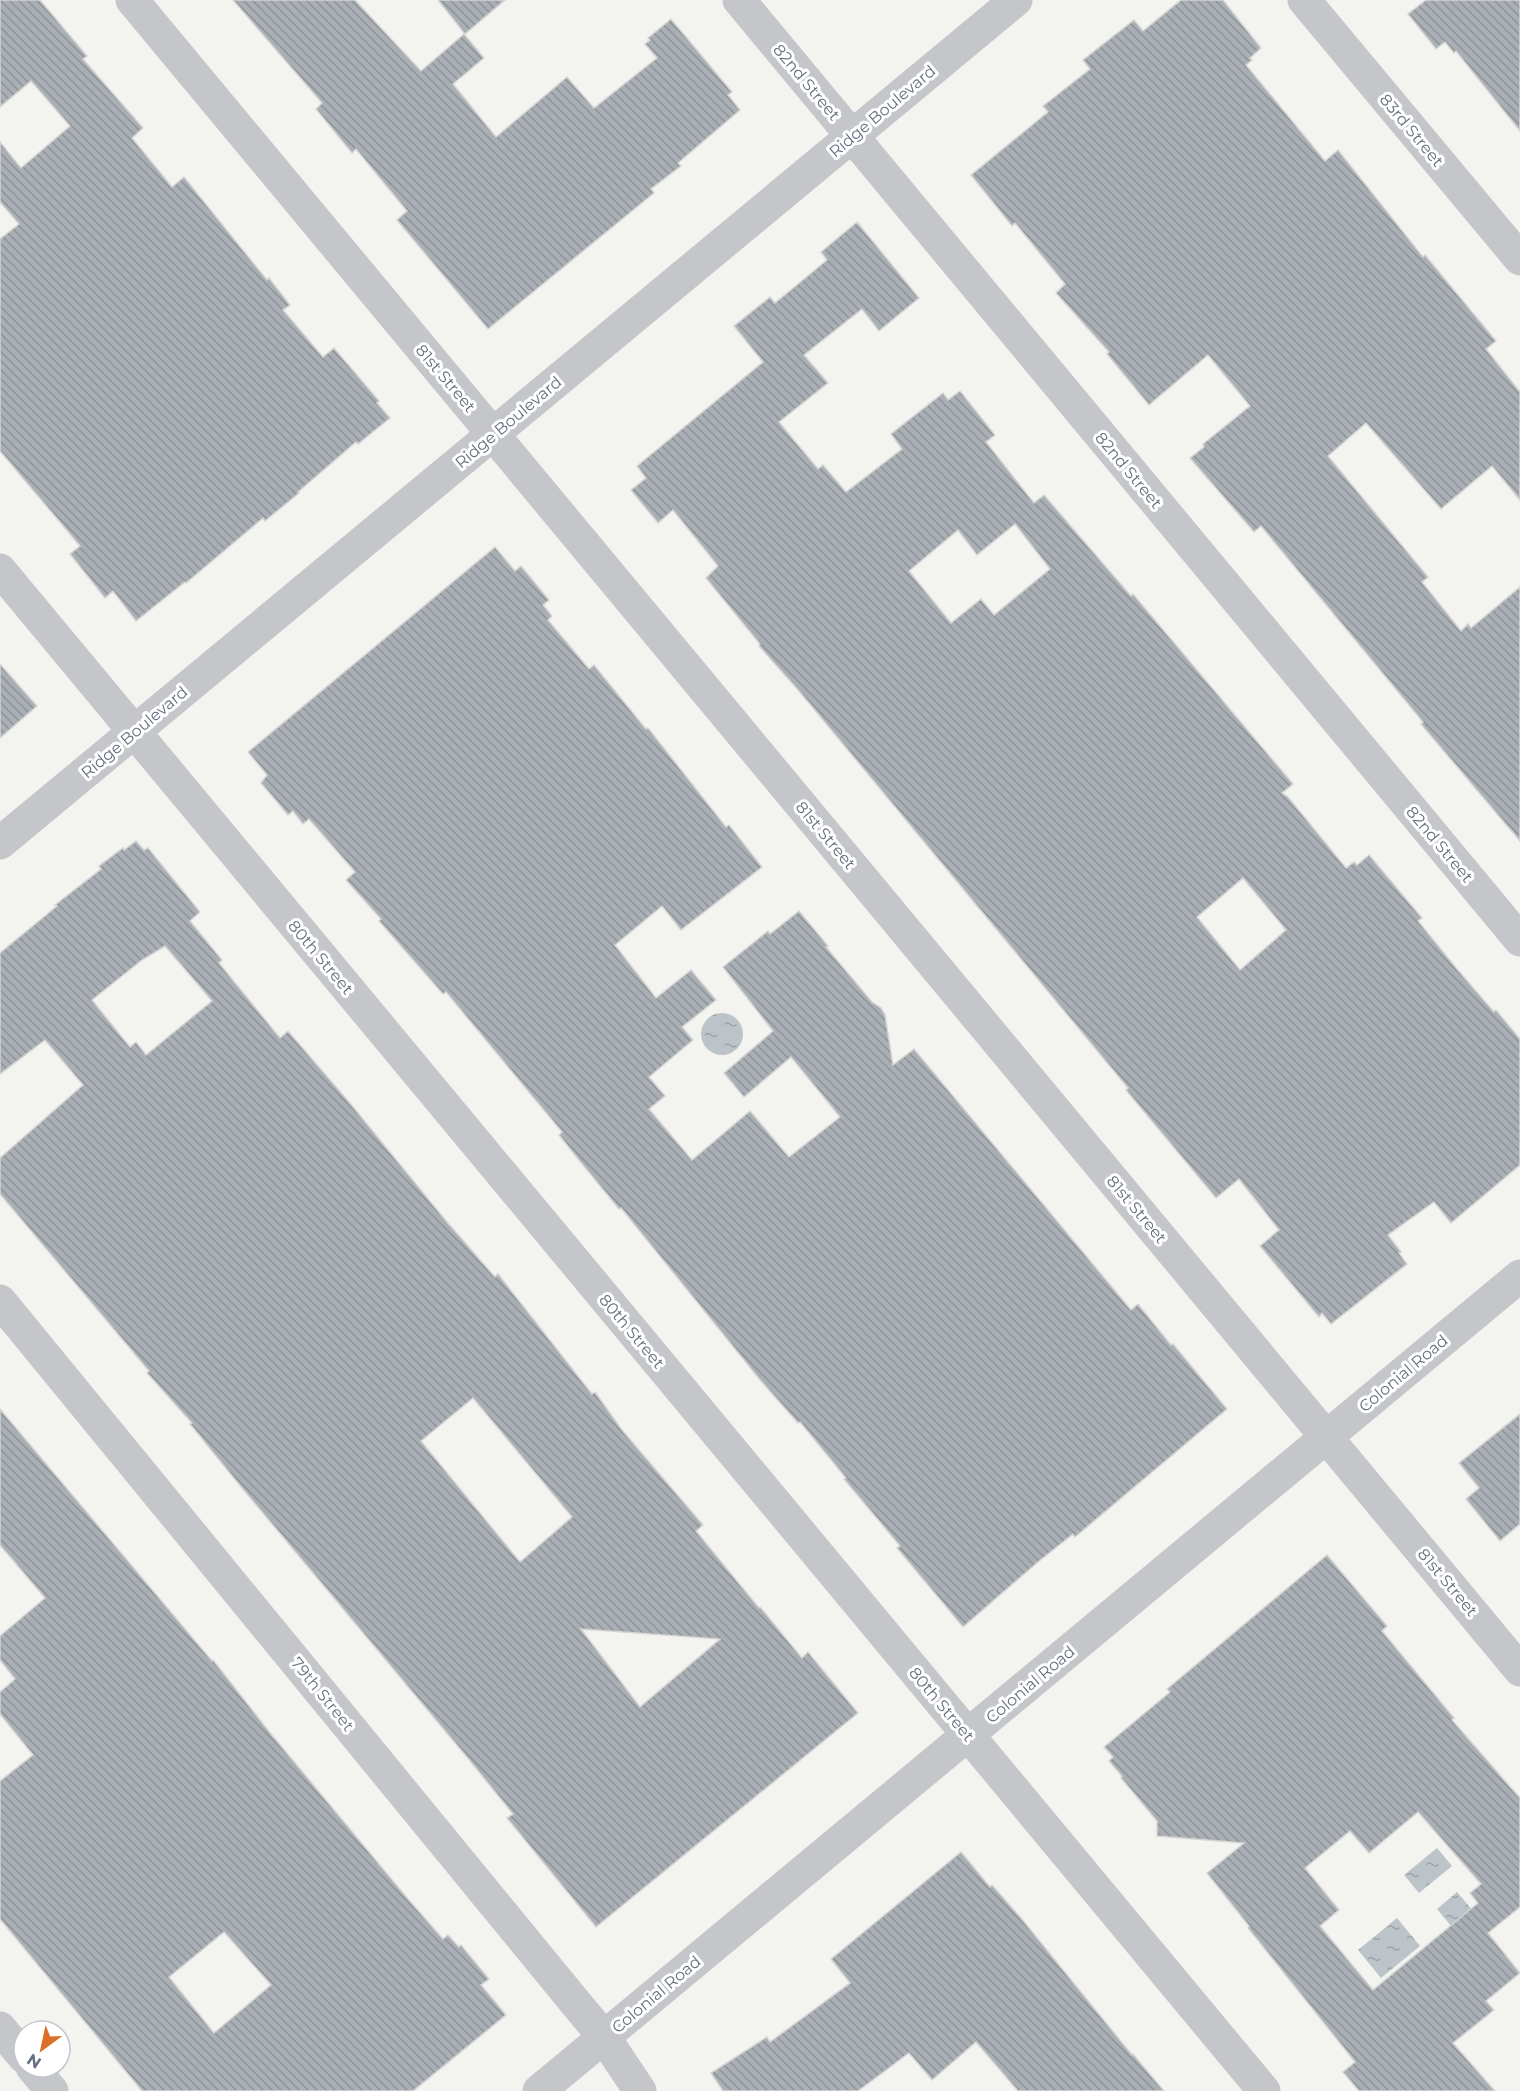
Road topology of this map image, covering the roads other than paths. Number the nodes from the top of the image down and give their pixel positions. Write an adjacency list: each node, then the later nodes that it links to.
1 (132, 0): 7 (street, 81st Street)
2 (739, 0): 5 (street, 82nd Street)
3 (1016, 0): 5 (street, Ridge Boulevard)
4 (1304, 0): 6 (street, 83rd Street)
5 (852, 136): 7 (street, Ridge Boulevard); 11 (street, 82nd Street)
6 (1520, 259)
7 (493, 435): 9 (street, Ridge Boulevard); 14 (street, 81st Street)
8 (0, 570): 9 (street, 80th Street)
9 (134, 732): 10 (street, Ridge Boulevard); 16 (street, 80th Street)
10 (0, 843)
11 (1520, 940)
12 (1520, 1276): 14 (street, Colonial Road)
13 (0, 1301): 18 (street, 79th Street)
14 (1327, 1437): 15 (street, 81st Street); 16 (street, Colonial Road)
15 (1520, 1670)
16 (968, 1735): 18 (street, Colonial Road); 24 (street, 80th Street)
17 (0, 2028): 19 (street)
18 (604, 2037): 22 (street, Colonial Road); 23 (street, 79th Street)
19 (12, 2042)
20 (42, 2079): 21 (street)
21 (52, 2091)
22 (539, 2091)
23 (640, 2091)
24 (1264, 2091)

